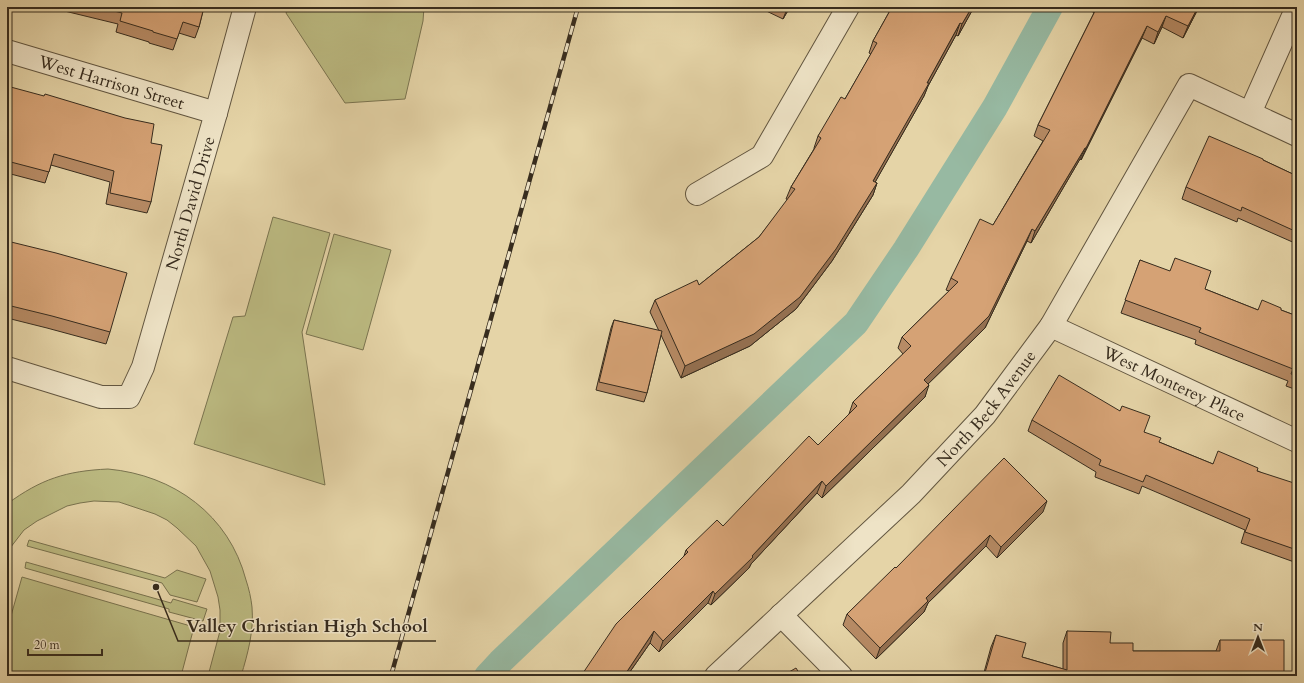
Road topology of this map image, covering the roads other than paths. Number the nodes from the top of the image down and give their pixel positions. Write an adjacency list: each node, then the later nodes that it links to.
1 (245, 7): 5 (street, North David Drive)
2 (848, 7): 8 (street)
3 (1297, 7): 6 (street)
4 (7, 51): 5 (street, West Harrison Street)
5 (216, 112): 10 (street, North David Drive)
6 (1250, 113): 7 (street); 9 (street, North Beck Avenue)
7 (1297, 135)
8 (697, 194)
9 (1050, 326): 11 (street, West Monterey Place); 12 (street, North Beck Avenue)
10 (7, 368)
11 (1297, 441)
12 (781, 615): 13 (street, North Beck Avenue); 14 (street)
13 (716, 676)
14 (841, 676)

